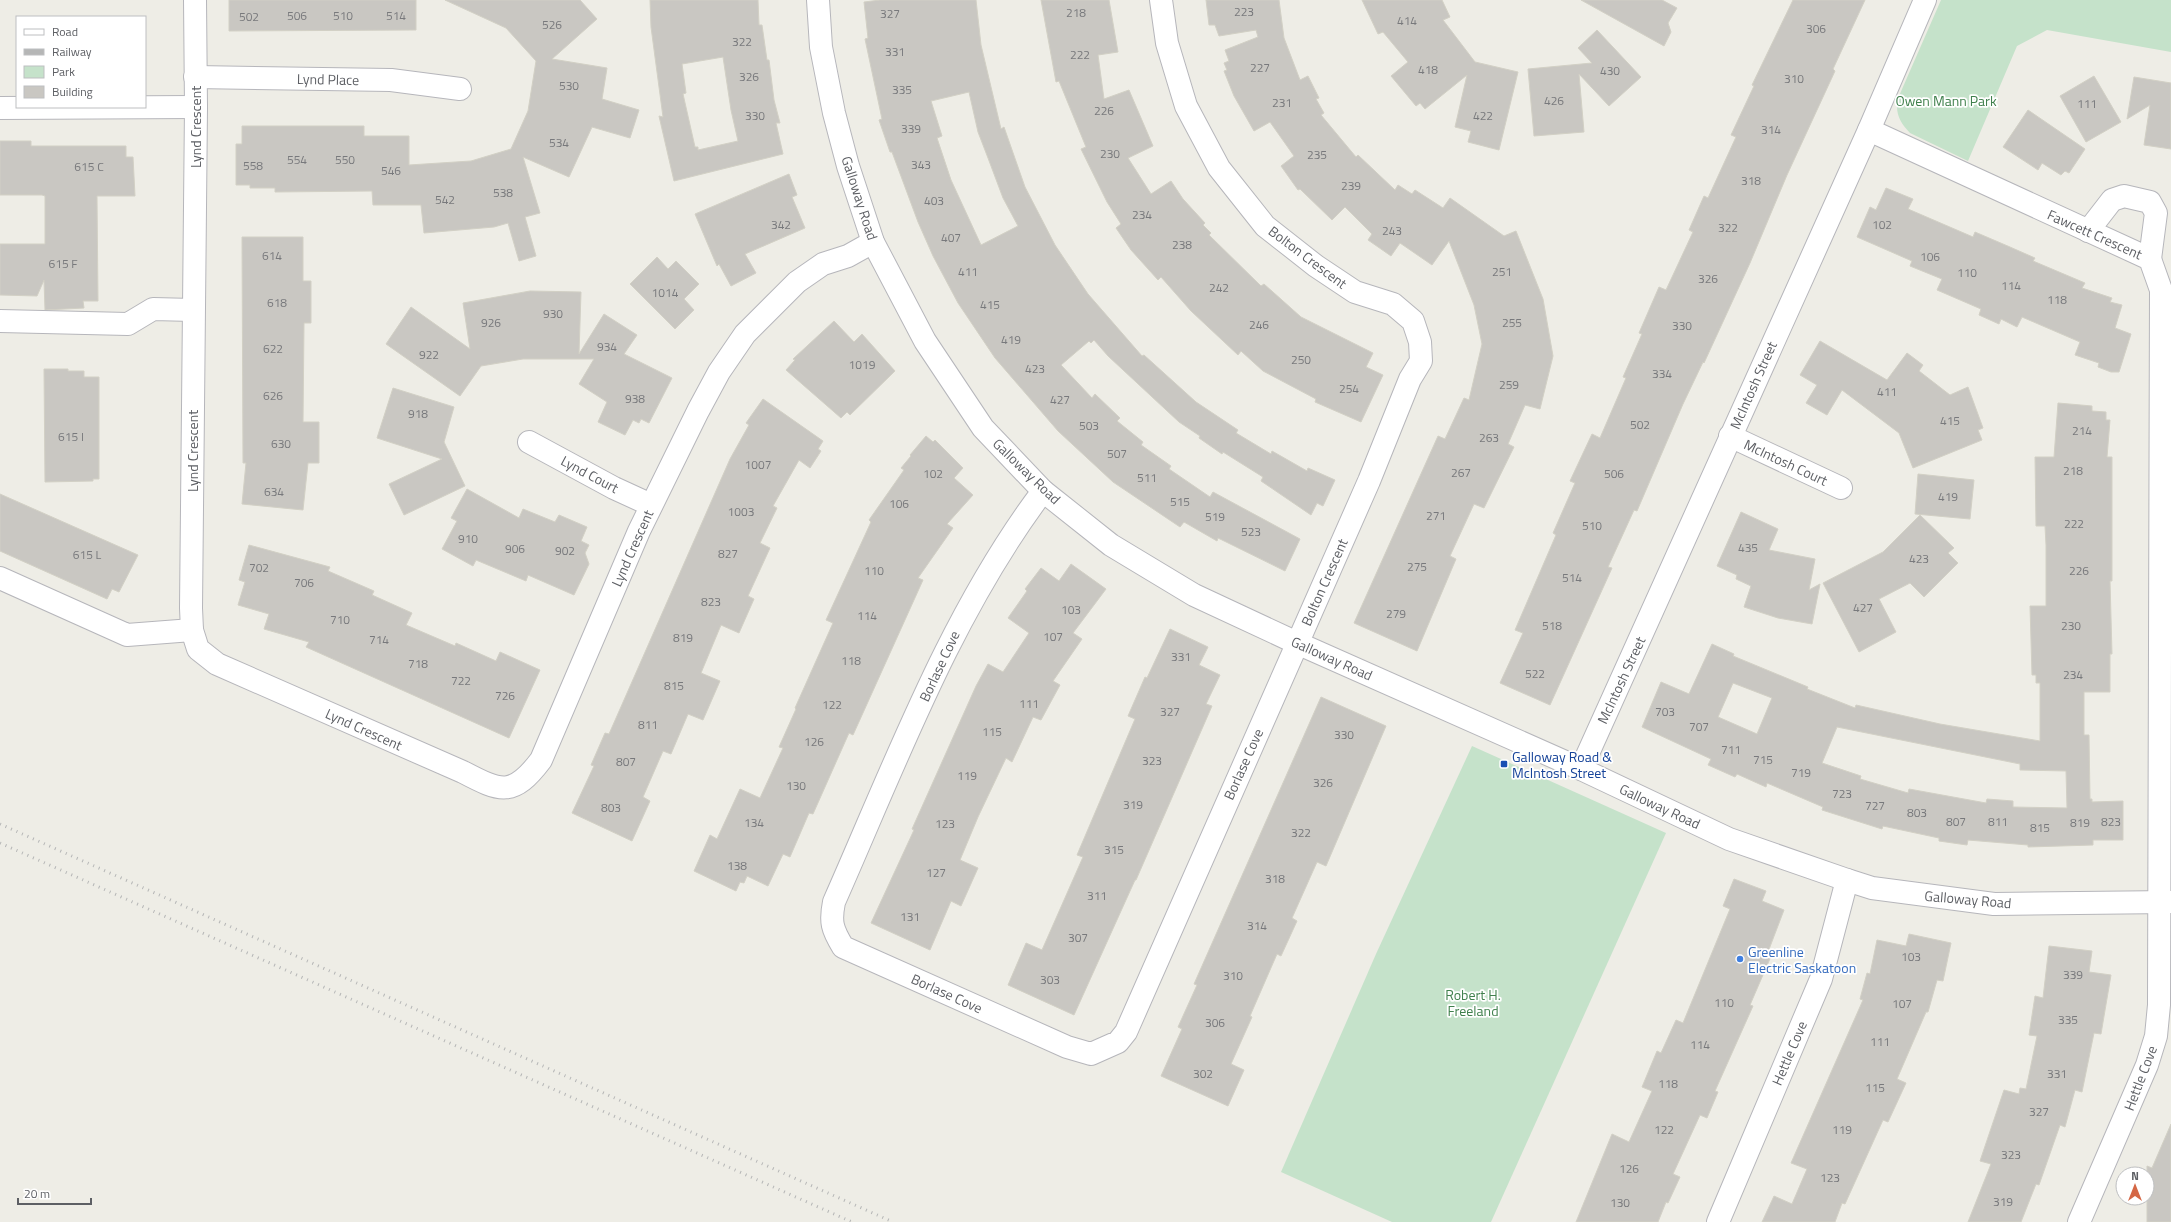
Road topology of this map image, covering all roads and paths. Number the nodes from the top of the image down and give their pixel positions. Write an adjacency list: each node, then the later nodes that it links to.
1 (195, 0): 5 (street, Lynd Crescent)
2 (818, 0): 13 (street, Galloway Road)
3 (1161, 0): 24 (street, Bolton Crescent)
4 (1925, 0): 11 (street, McIntosh Street)
5 (195, 77): 6 (street, Lynd Place); 8 (street, Lynd Crescent)
6 (460, 89)
7 (146, 107): 8 (street)
8 (196, 107): 15 (street, Lynd Crescent)
9 (0, 108): 10 (street)
10 (16, 108)
11 (1869, 130): 12 (street, Fawcett Crescent); 17 (street, McIntosh Street)
12 (2088, 231): 14 (street, Fawcett Crescent); 14 (street)
13 (873, 242): 20 (street, Galloway Road); 21 (street, Lynd Crescent)
14 (2150, 259): 27 (street, Fawcett Crescent)
15 (193, 310): 16 (street); 23 (street, Lynd Crescent)
16 (0, 321)
17 (1730, 436): 19 (street, McIntosh Court); 25 (street, McIntosh Street)
18 (529, 442): 21 (street, Lynd Court)
19 (1841, 488)
20 (1043, 490): 24 (street, Galloway Road); 24 (street, Borlase Cove)
21 (651, 505): 23 (street, Lynd Crescent)
22 (0, 578): 23 (street)
23 (192, 630)
24 (1297, 643): 25 (street, Galloway Road)
25 (1581, 769): 26 (street, Galloway Road)
26 (1847, 880): 27 (street, Galloway Road); 28 (street, Hettle Cove)
27 (2166, 902): 29 (street, Hettle Cove)
28 (1718, 1222)
29 (2079, 1222)

